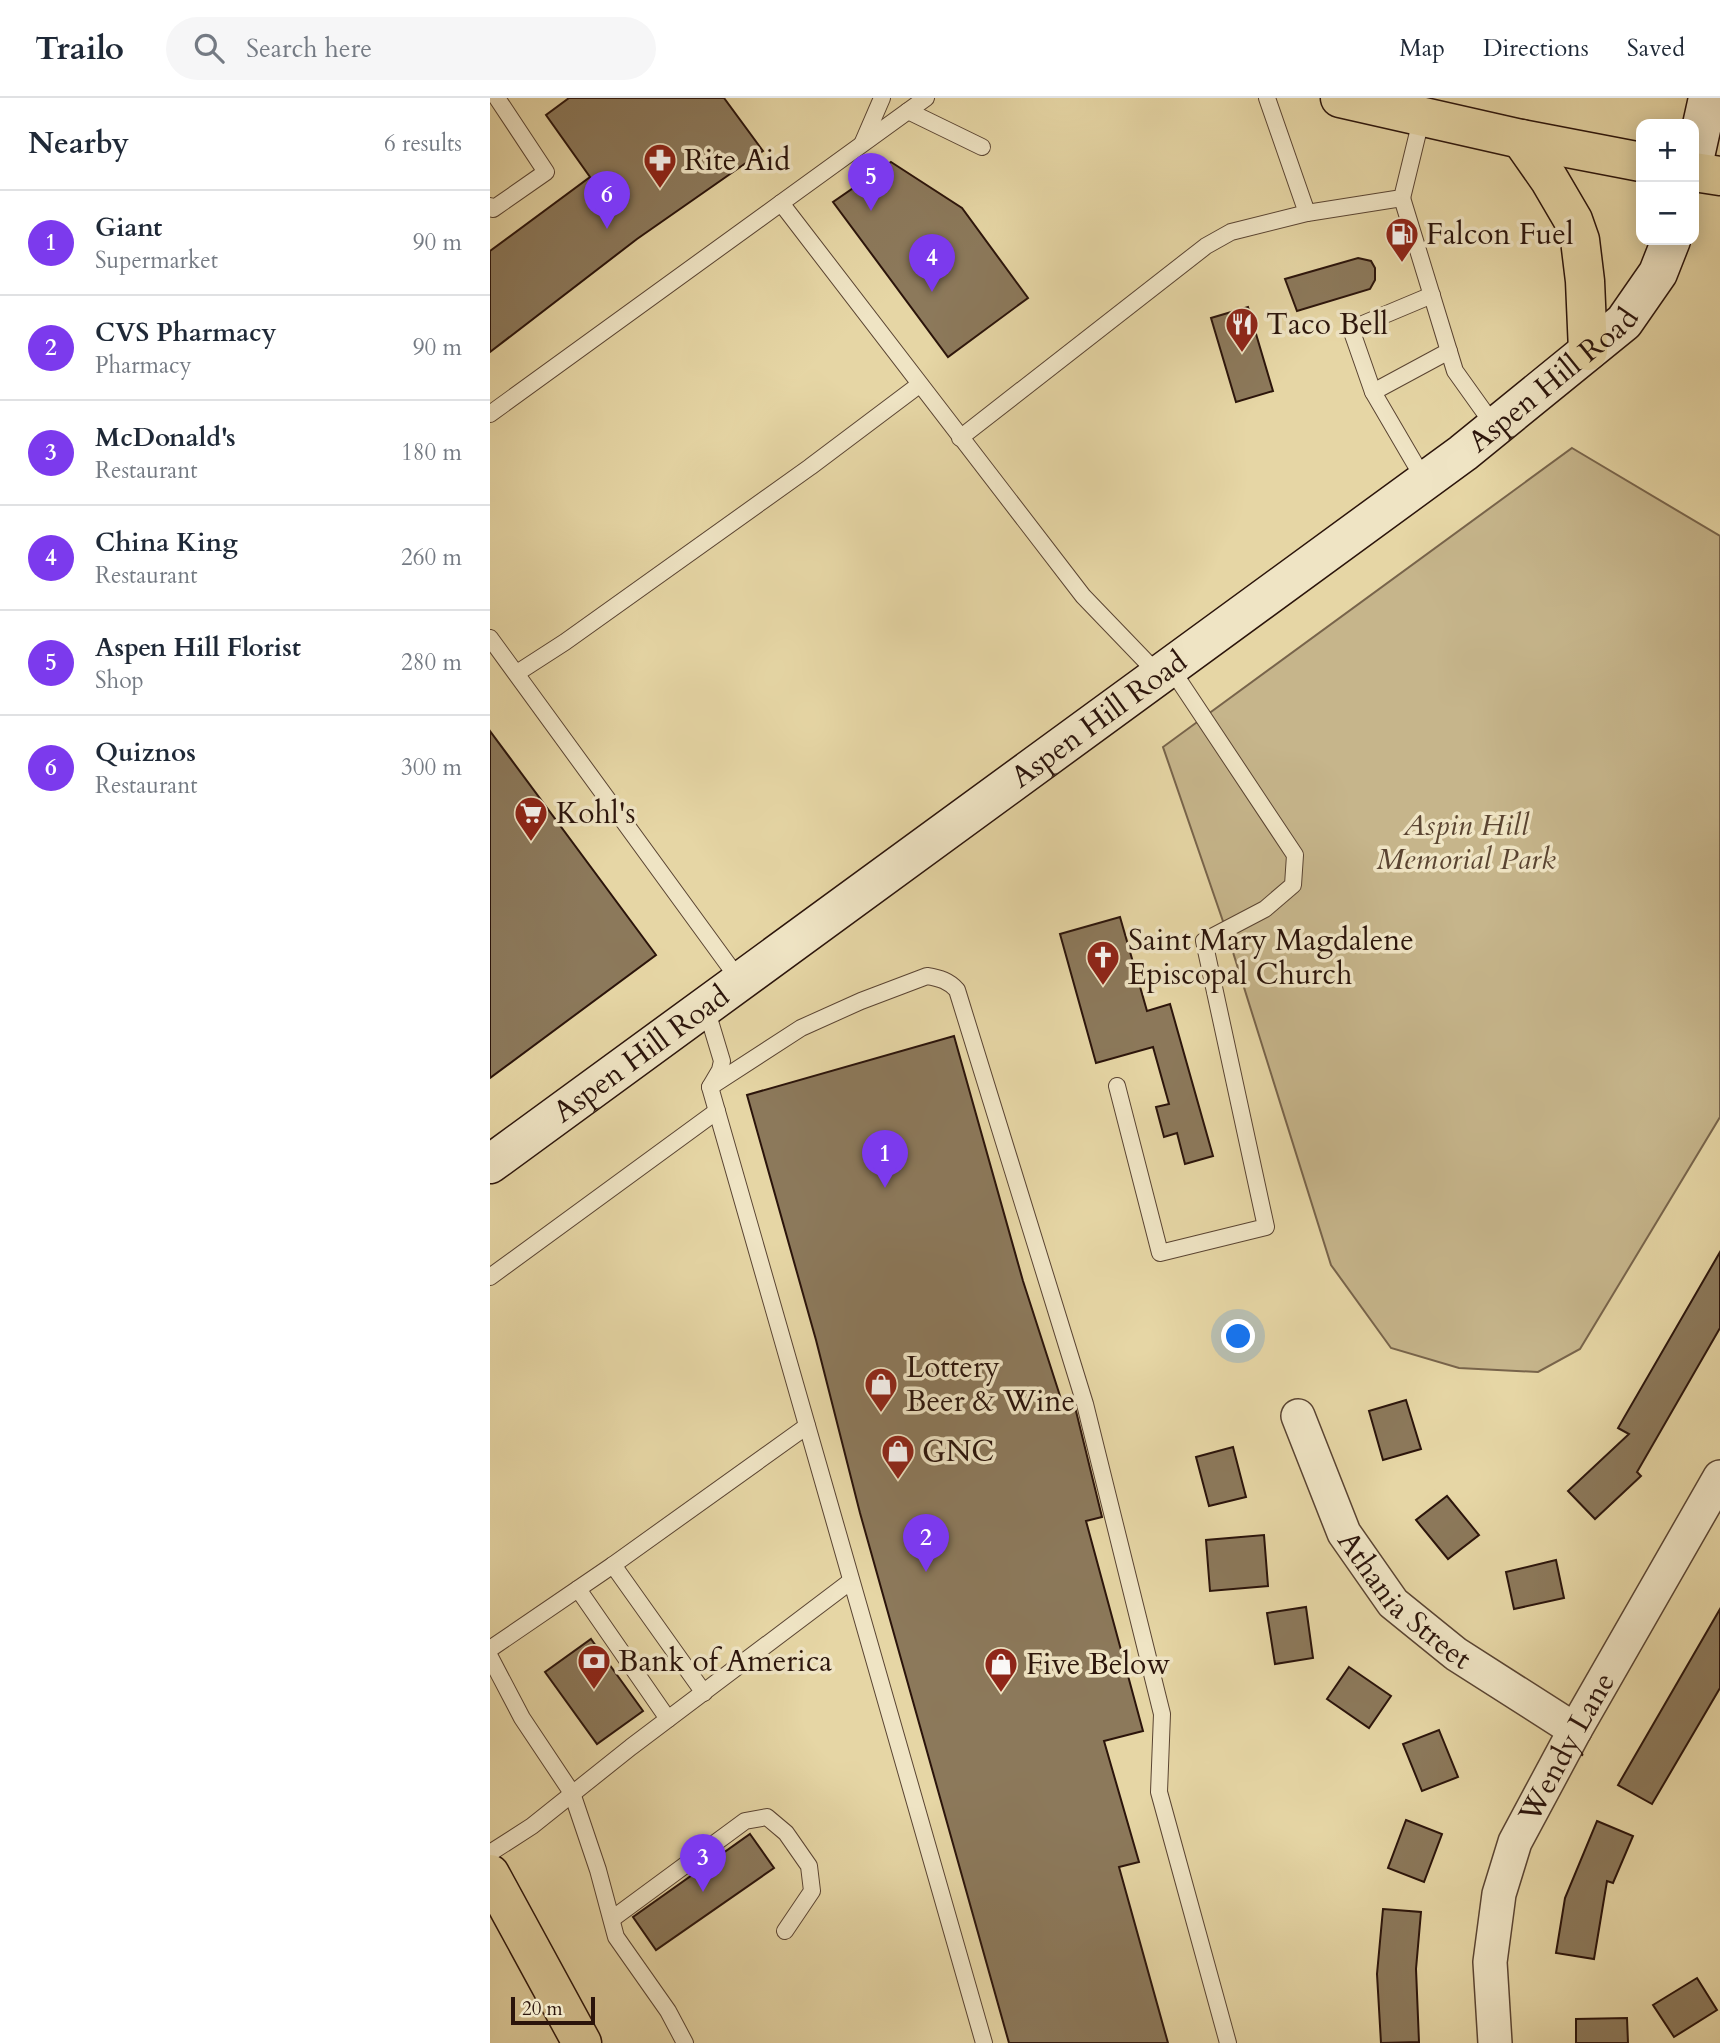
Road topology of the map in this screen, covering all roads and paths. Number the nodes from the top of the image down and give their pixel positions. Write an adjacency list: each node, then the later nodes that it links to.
1 (496, 98): 18 (lane)
2 (882, 98): 11 (lane)
3 (926, 98): 7 (lane)
4 (1267, 98): 19 (lane)
5 (1340, 98): 8 (main road)
6 (1708, 98): 9 (street)
7 (908, 111): 11 (lane); 12 (lane)
8 (1422, 116): 10 (main road); 16 (lane)
9 (1699, 138)
10 (1521, 139): 13 (main road); 23 (main road)
11 (862, 145): 17 (lane)
12 (982, 147)
13 (1636, 161)
14 (1699, 173): 15 (main road)
15 (1720, 176)
16 (1402, 198): 19 (lane); 21 (lane)
17 (781, 203): 24 (lane); 26 (lane)
18 (490, 206)
19 (1307, 213): 28 (lane)
20 (1669, 245): 23 (street, Aspen Hill Road)
21 (1432, 295): 22 (lane); 25 (lane)
22 (1449, 351): 25 (lane); 27 (lane)
23 (1588, 351): 27 (street, Aspen Hill Road)
24 (919, 385): 28 (lane); 32 (lane)
25 (1373, 392): 29 (lane)
26 (490, 414)
27 (1495, 428): 29 (street, Aspen Hill Road)
28 (960, 438): 31 (lane)
29 (1425, 481): 31 (street, Aspen Hill Road)
30 (490, 638): 32 (lane)
31 (1165, 671): 33 (street, Aspen Hill Road); 35 (lane)
32 (517, 673): 33 (lane)
33 (741, 982): 34 (street, Aspen Hill Road)
34 (705, 1007): 36 (lane); 38 (street, Aspen Hill Road)
35 (1117, 1086)
36 (710, 1087): 37 (lane); 59 (lane)
37 (717, 1111): 39 (lane); 41 (lane)
38 (490, 1164)
39 (490, 1277)
40 (1298, 1416): 50 (street, Athania Street)
41 (807, 1426): 43 (lane); 44 (lane)
42 (1720, 1477): 50 (street, Wendy Lane)
43 (613, 1565): 45 (lane); 48 (lane)
44 (851, 1581): 48 (lane); 58 (lane)
45 (578, 1589): 46 (lane); 49 (lane)
46 (490, 1649)
47 (490, 1657): 51 (lane)
48 (704, 1693): 49 (lane)
49 (668, 1719): 51 (lane)
50 (1575, 1730): 60 (street, Wendy Lane)
51 (572, 1793): 52 (lane); 54 (lane)
52 (490, 1853)
53 (490, 1874): 56 (main road)
54 (612, 1919): 55 (lane); 57 (lane)
55 (785, 1931)
56 (582, 2043)
57 (685, 2043)
58 (984, 2043)
59 (1228, 2043)
60 (1495, 2043)

